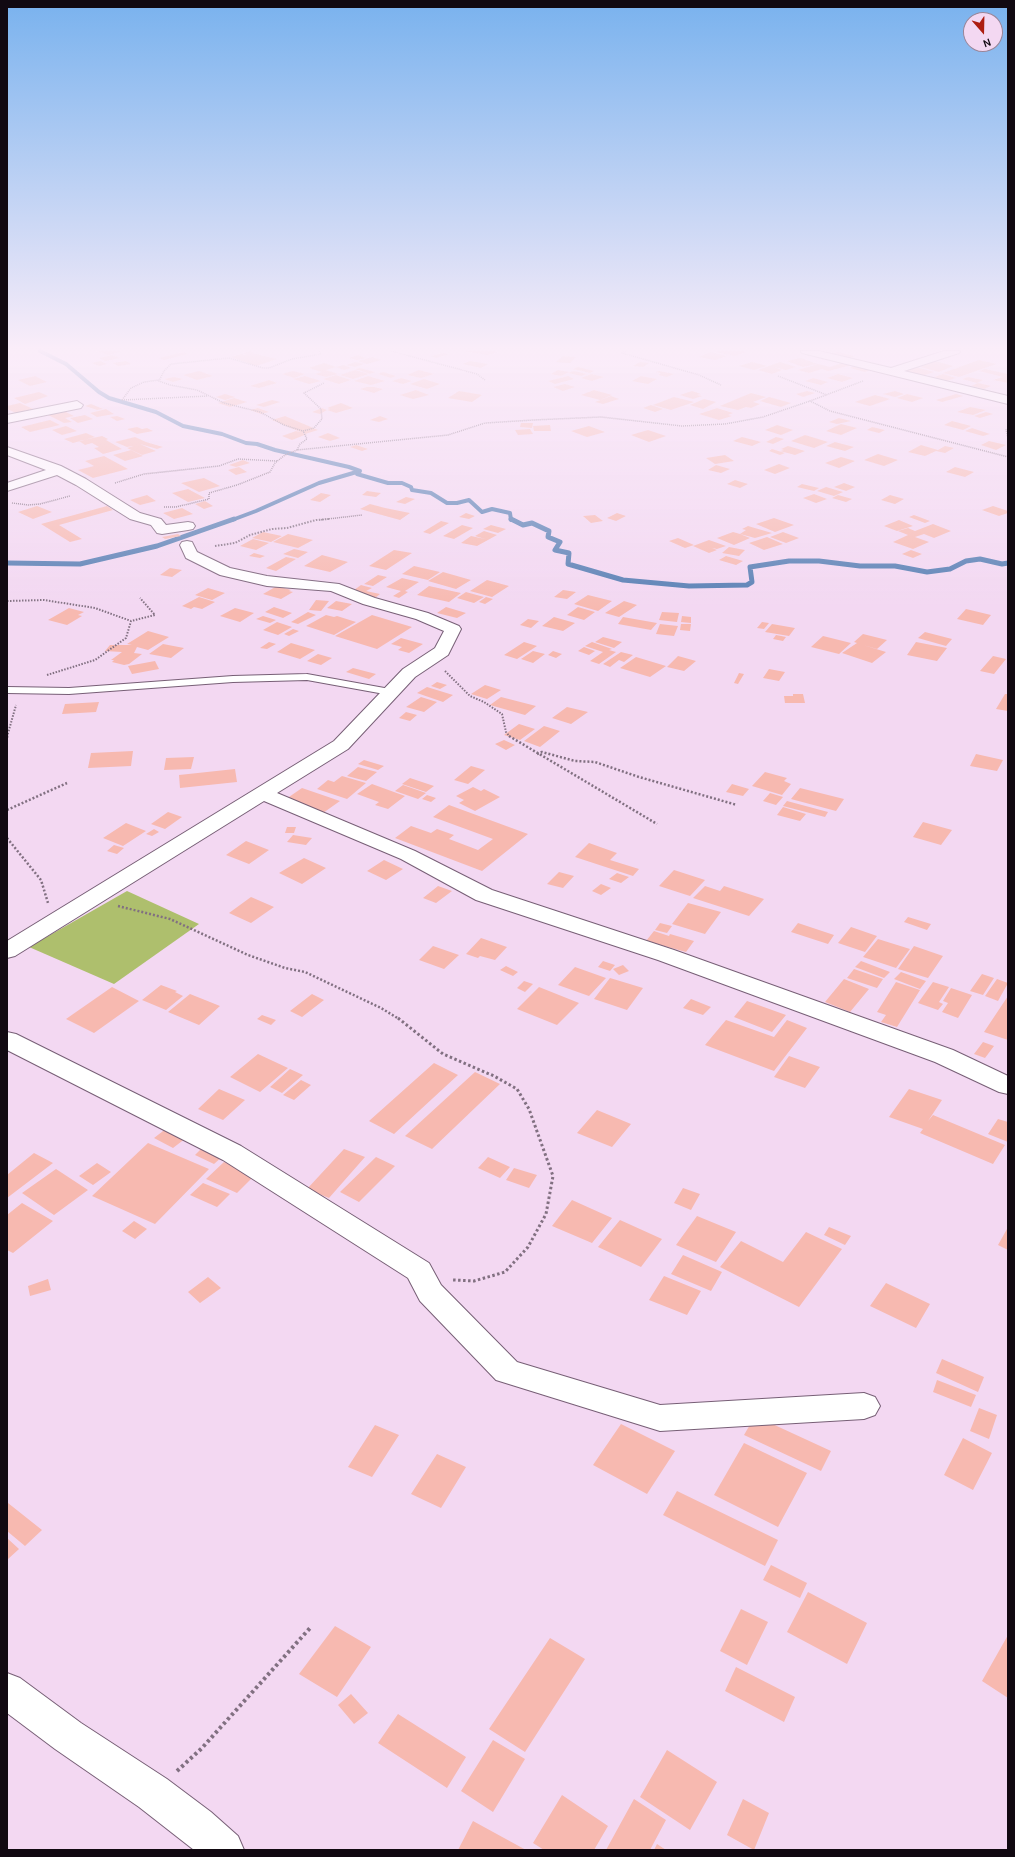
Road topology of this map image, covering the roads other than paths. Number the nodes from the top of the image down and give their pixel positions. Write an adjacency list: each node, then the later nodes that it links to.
1 (7, 452): 2 (street)
2 (58, 470): 3 (street); 4 (street)
3 (7, 487)
4 (188, 526)
5 (187, 545): 7 (street)
6 (7, 690): 7 (lane)
7 (390, 692): 8 (street)
8 (263, 794): 9 (street); 11 (street)
9 (7, 951)
10 (7, 1040): 12 (street)
11 (1008, 1086)
12 (864, 1406)
13 (7, 1691): 14 (street)
14 (224, 1850)

